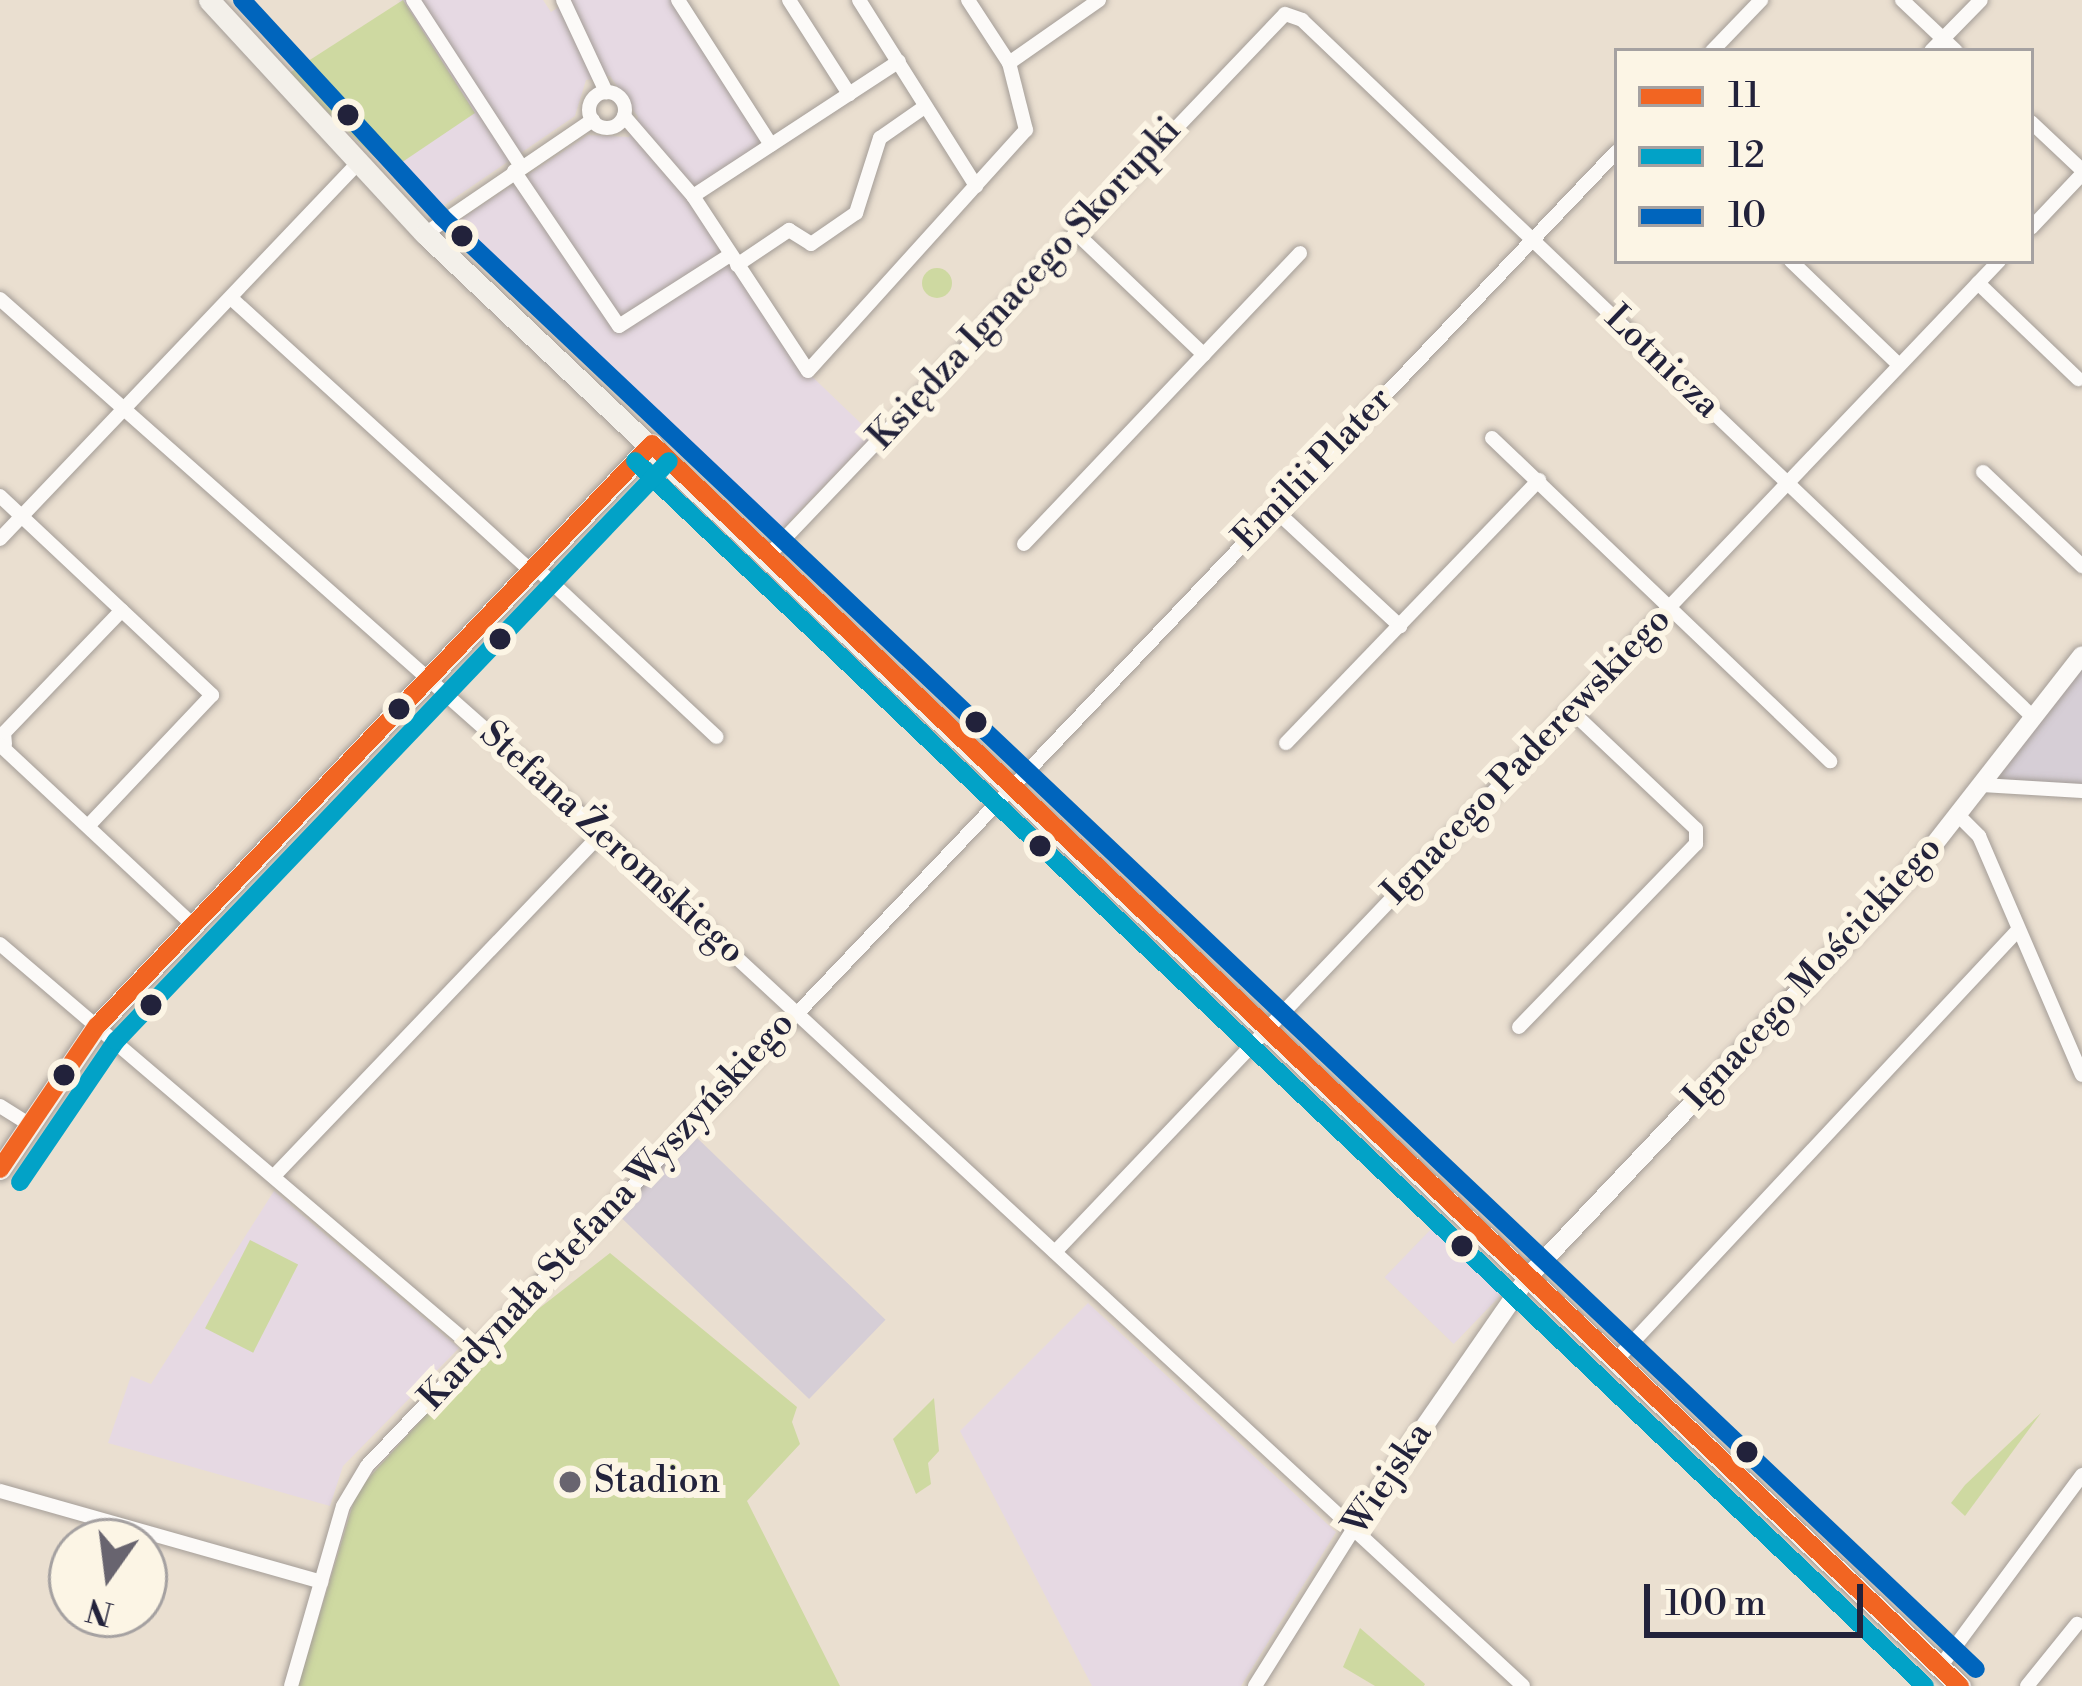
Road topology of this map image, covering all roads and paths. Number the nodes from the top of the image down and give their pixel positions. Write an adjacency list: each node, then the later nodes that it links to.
1 (209, 0): 27 (main road)
2 (413, 0): 28 (street)
3 (563, 0): 19 (street)
4 (678, 0): 25 (street)
5 (789, 0): 20 (street)
6 (859, 0): 17 (street)
7 (968, 0): 18 (street)
8 (1099, 0): 18 (street)
9 (1761, 0): 14 (street)
10 (1902, 0): 13 (street)
11 (1981, 0): 13 (street)
12 (1285, 7): 33 (street, Księdza Ignacego Skorupki); 35 (street, Lotnicza)
13 (1943, 39): 15 (street); 16 (street)
14 (1715, 48)
15 (1934, 48)
16 (1953, 48)
17 (899, 61): 20 (street); 21 (street)
18 (1009, 63): 30 (street)
19 (606, 92): 22 (street); 23 (street)
20 (849, 94): 25 (street)
21 (923, 108): 30 (street); 37 (street)
22 (624, 116): 23 (street); 31 (street)
23 (593, 120): 28 (street)
24 (2034, 125): 29 (street)
25 (771, 145): 31 (street)
26 (1614, 154): 35 (street, Emilii Plater)
27 (357, 164): 34 (main road); 41 (street)
28 (518, 169): 34 (street); 37 (street)
29 (2082, 172): 32 (street)
30 (976, 186): 37 (street)
31 (693, 196): 37 (street)
32 (2034, 225)
33 (1075, 232): 43 (street); 57 (street, Księdza Ignacego Skorupki)
34 (425, 234): 48 (main road)
35 (1533, 239): 51 (street, Lotnicza); 53 (street, Emilii Plater)
36 (1300, 253): 43 (street)
37 (734, 260)
38 (1794, 264): 44 (street)
39 (1996, 264): 40 (street, Ignacego Paderewskiego)
40 (1978, 284): 44 (street, Ignacego Paderewskiego); 45 (street)
41 (231, 298): 46 (street); 59 (street)
42 (0, 299): 46 (street, Stefana Żeromskiego)
43 (1204, 355): 56 (street)
44 (1899, 365): 51 (street, Ignacego Paderewskiego)
45 (2078, 379)
46 (124, 411): 54 (street); 64 (street, Stefana Żeromskiego)
47 (1492, 438): 50 (street)
48 (652, 444): 57 (main road); 59 (main road)
49 (1983, 472): 58 (street)
50 (1539, 480): 60 (street); 62 (street)
51 (1788, 483): 60 (street, Ignacego Paderewskiego); 66 (street, Lotnicza)
52 (0, 496): 54 (street)
53 (1275, 510): 62 (street); 72 (street, Emilii Plater)
54 (22, 517): 55 (street); 61 (street)
55 (0, 539)
56 (1024, 544)
57 (767, 557): 72 (main road)
58 (2082, 566)
59 (532, 568): 64 (main road); 67 (street)
60 (1670, 605): 65 (street, Ignacego Paderewskiego); 70 (street)
61 (122, 610): 69 (street); 75 (street)
62 (1400, 626): 68 (street)
63 (2082, 656): 66 (street, Ignacego Mościckiego)
64 (427, 678): 76 (street, Stefana Żeromskiego); 77 (main road)
65 (1570, 710): 82 (street); 83 (street, Ignacego Paderewskiego)
66 (2034, 718): 71 (street, Ignacego Mościckiego)
67 (717, 737)
68 (1286, 743)
69 (2, 744): 75 (street)
70 (1830, 761)
71 (1982, 785): 73 (street); 74 (street, Ignacego Mościckiego)
72 (1008, 787): 80 (street, Kardynała Stefana Wyszyńskiego); 83 (main road)
73 (2082, 791)
74 (1958, 815): 78 (street); 90 (street, Ignacego Mościckiego)
75 (92, 823): 77 (street)
76 (602, 833): 80 (street, Stefana Żeromskiego); 88 (street)
77 (193, 925): 81 (main road)
78 (2018, 931): 84 (street); 92 (street)
79 (0, 944): 81 (street)
80 (797, 1010): 89 (street, Stefana Żeromskiego); 91 (street, Kardynała Stefana Wyszyńskiego)
81 (97, 1025): 86 (main road); 88 (street)
82 (1520, 1027)
83 (1267, 1029): 89 (street, Ignacego Paderewskiego); 90 (main road)
84 (2082, 1075)
85 (0, 1106): 86 (street)
86 (30, 1125): 87 (main road)
87 (0, 1169)
88 (274, 1176): 91 (street)
89 (1055, 1252): 95 (street, Stefana Żeromskiego)
90 (1528, 1277): 92 (main road); 95 (street, Wiejska)
91 (476, 1350): 96 (street, Kardynała Stefana Wyszyńskiego)
92 (1616, 1360): 98 (main road)
93 (2082, 1475): 98 (street)
94 (0, 1491): 96 (street)
95 (1354, 1528): 100 (street, Wiejska); 101 (street, Stefana Żeromskiego)
96 (321, 1582): 99 (street, Kardynała Stefana Wyszyńskiego)
97 (2077, 1624): 103 (street)
98 (1940, 1667): 102 (main road)
99 (291, 1686)
100 (1255, 1686)
101 (1523, 1686)
102 (1960, 1686)
103 (2027, 1686)

